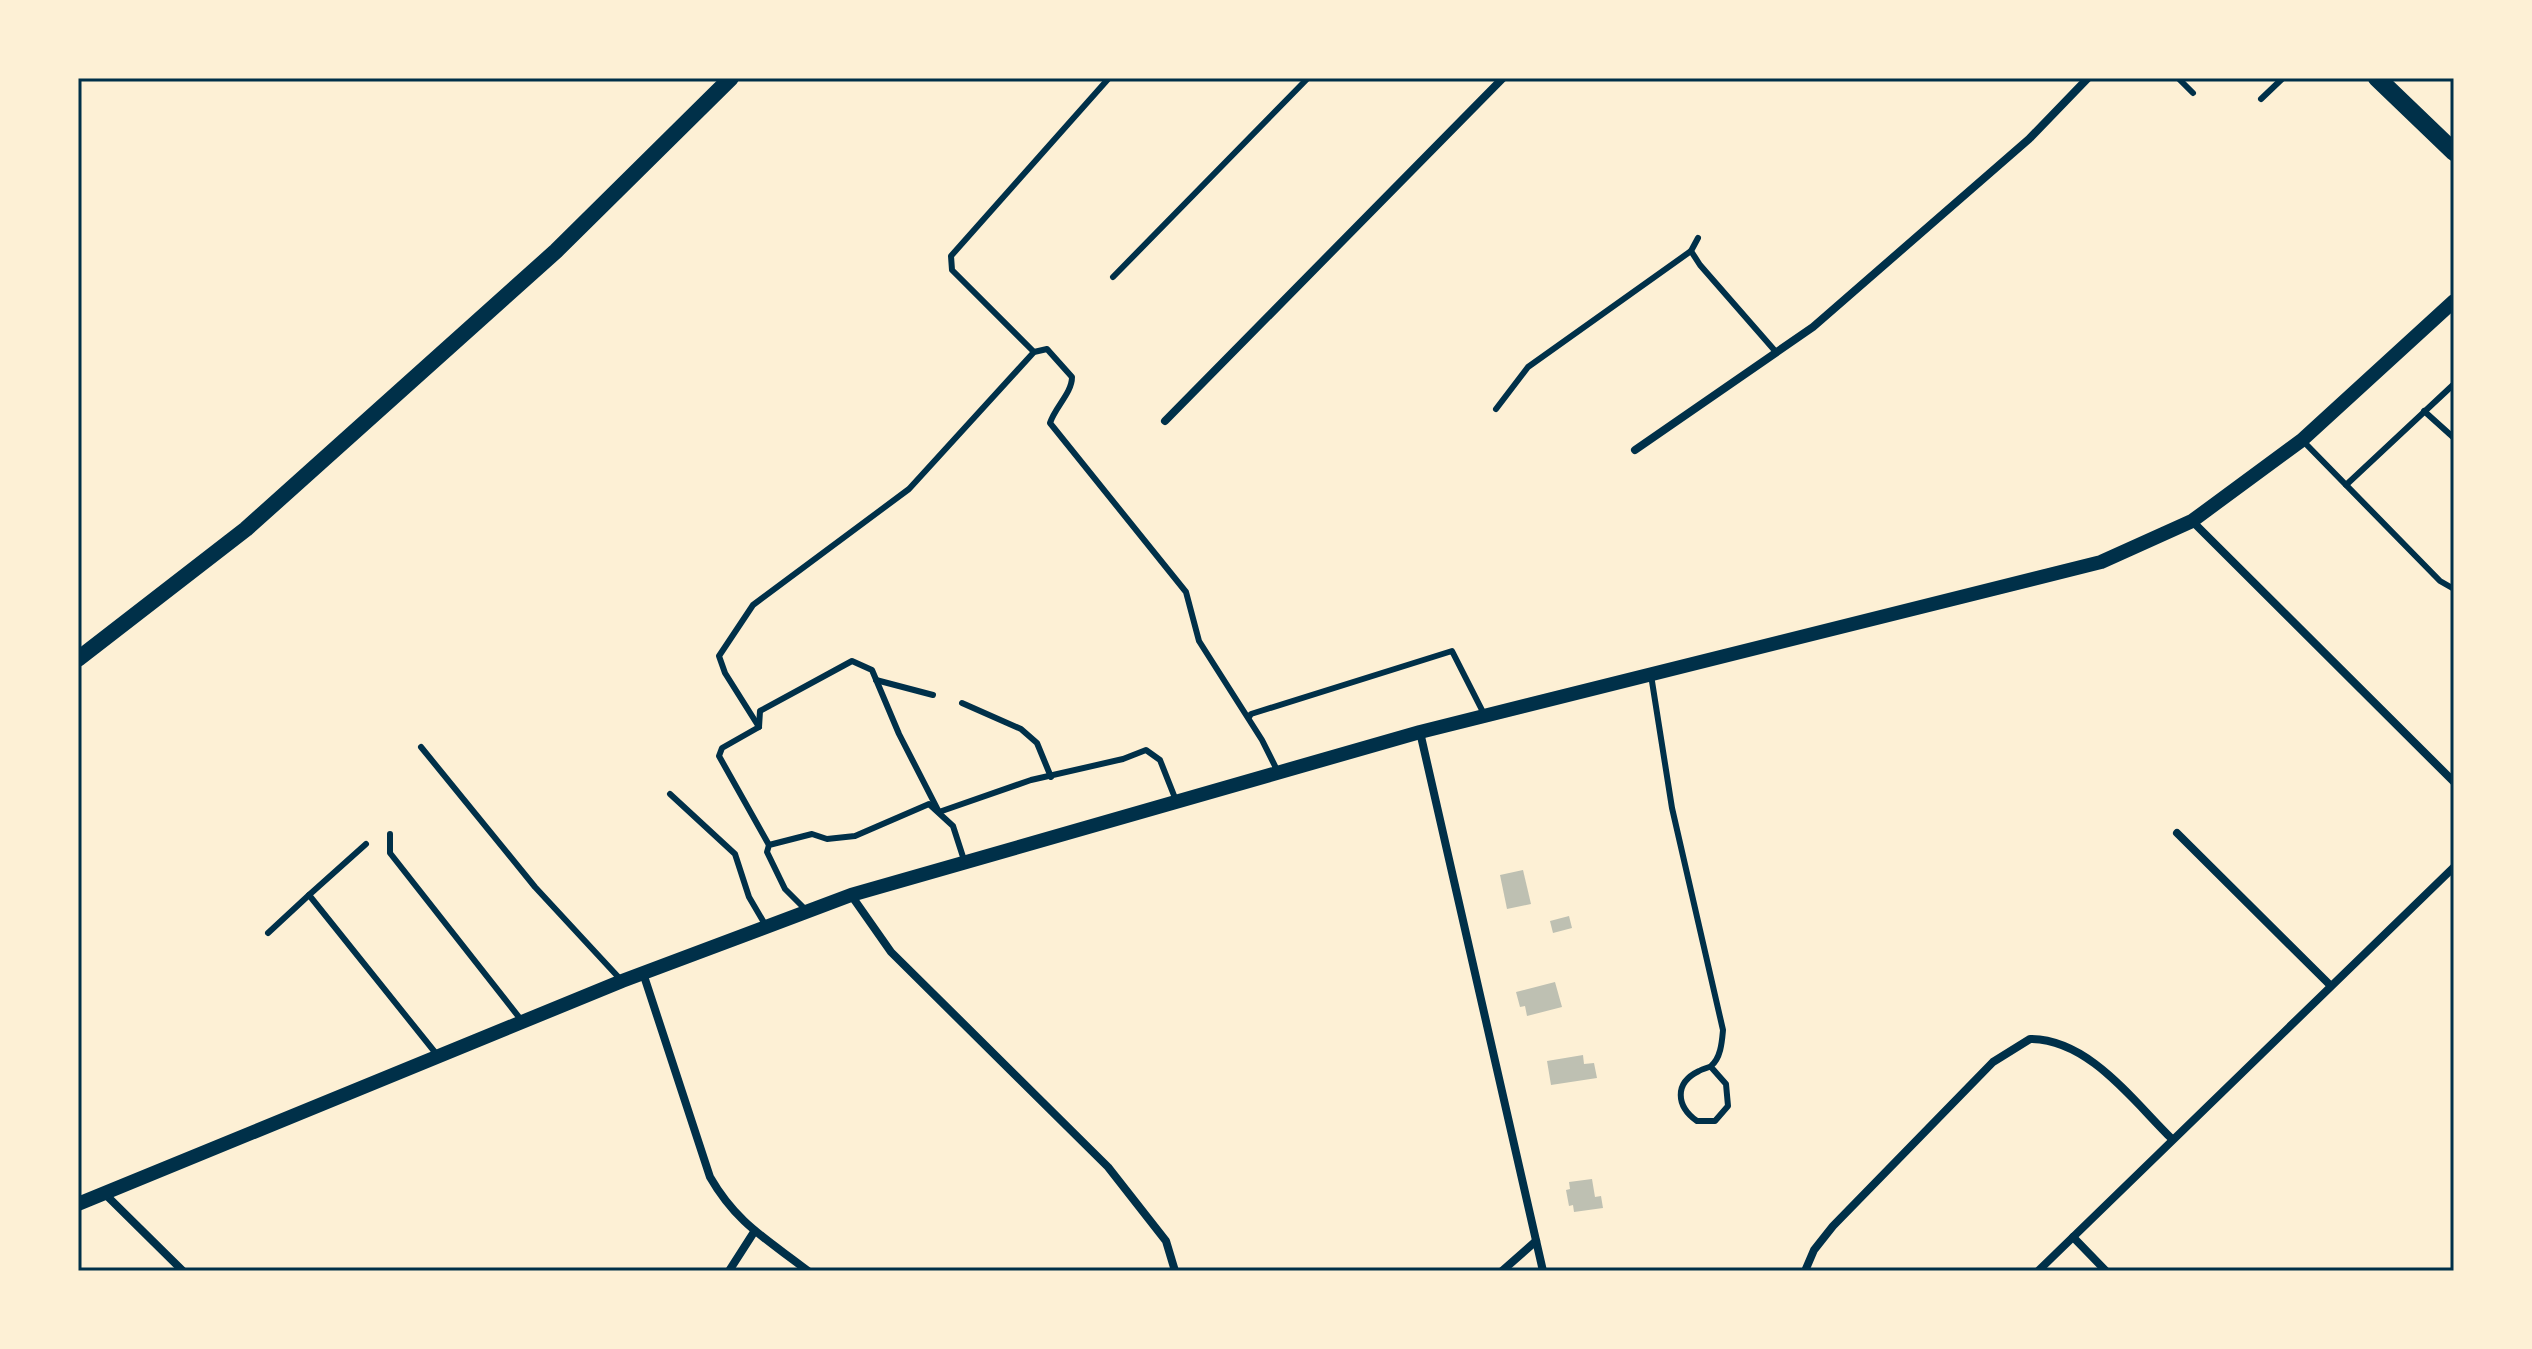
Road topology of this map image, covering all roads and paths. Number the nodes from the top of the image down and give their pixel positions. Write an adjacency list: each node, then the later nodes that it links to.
1 (731, 78): 28 (main road)
2 (1109, 78): 16 (lane)
3 (1308, 78): 14 (lane)
4 (1503, 78): 21 (street)
5 (2088, 78): 17 (street)
6 (2178, 78): 9 (lane)
7 (2283, 78): 10 (lane)
8 (2377, 78): 11 (main road)
9 (2193, 93)
10 (2261, 99)
11 (2454, 152)
12 (1698, 238): 13 (lane)
13 (1691, 251): 17 (lane); 19 (lane)
14 (1113, 277)
15 (2454, 301): 23 (street)
16 (1034, 352): 34 (lane); 35 (lane)
17 (1776, 352): 24 (street)
18 (2454, 384): 20 (lane)
19 (1496, 409)
20 (2424, 411): 22 (lane); 25 (lane)
21 (1165, 421)
22 (2454, 438)
23 (2302, 440): 25 (lane); 26 (street)
24 (1635, 450)
25 (2346, 485): 27 (lane)
26 (2192, 521): 29 (street); 40 (street)
27 (2454, 589)
28 (78, 659)
29 (1651, 675): 33 (street); 60 (lane)
30 (876, 680): 31 (lane); 35 (lane); 43 (lane)
31 (933, 695)
32 (962, 703): 39 (lane)
33 (1485, 716): 34 (lane); 36 (street)
34 (1249, 718): 38 (lane)
35 (759, 727): 47 (lane)
36 (1420, 732): 38 (street); 66 (street)
37 (421, 747): 56 (lane)
38 (1278, 773): 42 (street)
39 (1051, 777): 42 (lane); 43 (lane)
40 (2454, 782)
41 (670, 794): 53 (lane)
42 (1177, 803): 48 (street)
43 (939, 812): 47 (lane); 48 (lane)
44 (2177, 833): 57 (street)
45 (390, 834): 58 (lane)
46 (366, 844): 50 (lane)
47 (769, 845): 52 (lane)
48 (965, 863): 51 (street)
49 (2454, 867): 57 (street)
50 (309, 895): 54 (lane); 59 (lane)
51 (851, 895): 52 (street); 70 (street)
52 (806, 910): 53 (street)
53 (766, 926): 55 (street)
54 (268, 933)
55 (643, 973): 56 (street); 64 (street)
56 (622, 981): 58 (street)
57 (2329, 984): 61 (street)
58 (522, 1021): 59 (street)
59 (438, 1056): 62 (street)
60 (1711, 1067): 60 (lane)
61 (2172, 1139): 65 (street); 73 (street)
62 (105, 1194): 63 (street); 67 (street)
63 (78, 1204)
64 (754, 1232): 68 (street); 69 (street)
65 (2073, 1237): 74 (street); 75 (street)
66 (1536, 1241): 71 (street); 72 (street)
67 (183, 1271)
68 (729, 1271)
69 (808, 1271)
70 (1175, 1271)
71 (1502, 1271)
72 (1543, 1271)
73 (1805, 1271)
74 (2038, 1271)
75 (2106, 1271)

